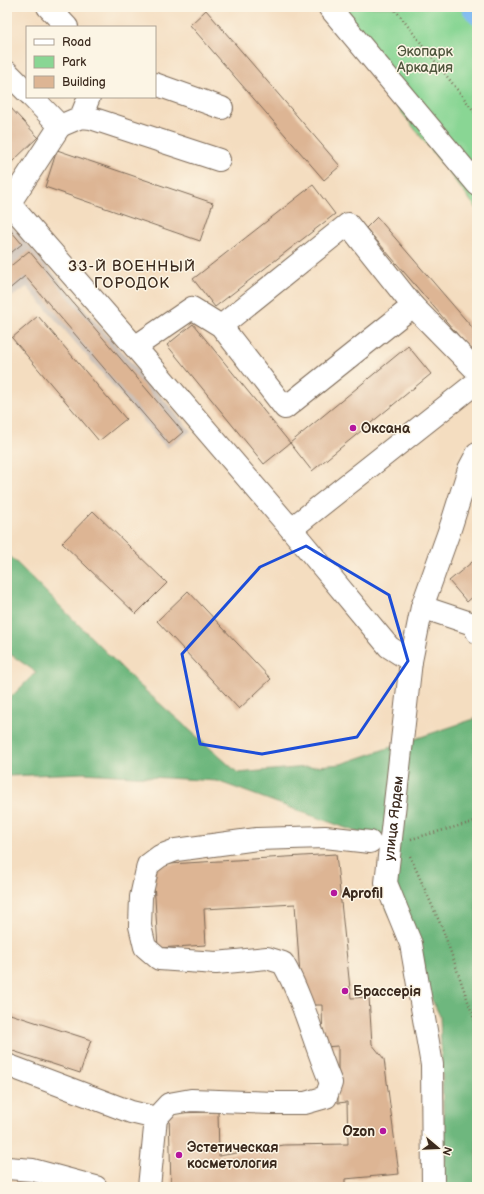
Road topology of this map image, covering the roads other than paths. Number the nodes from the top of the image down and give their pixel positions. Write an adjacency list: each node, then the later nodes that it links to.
1 (48, 7): 3 (street)
2 (329, 7): 13 (street)
3 (66, 26)
4 (7, 72): 6 (street)
5 (156, 84): 9 (street)
6 (26, 91)
7 (33, 98): 11 (street)
8 (89, 98): 10 (street)
9 (222, 108)
10 (81, 117): 11 (street); 12 (street)
11 (60, 126): 14 (street)
12 (219, 160)
13 (477, 184)
14 (8, 202): 17 (street)
15 (413, 306): 16 (street); 16 (street); 18 (street)
16 (220, 326): 17 (street)
17 (135, 347): 21 (street)
18 (477, 371)
19 (477, 382): 21 (street)
20 (477, 454): 22 (street, улица Ярдем)
21 (291, 529): 24 (street)
22 (422, 607): 23 (street); 24 (street, улица Ярдем)
23 (476, 626)
24 (411, 661): 31 (street, улица Ярдем)
25 (370, 842): 27 (street)
26 (7, 1064): 27 (street)
27 (156, 1118): 30 (street)
28 (7, 1168): 29 (street)
29 (96, 1187)
30 (150, 1187)
31 (434, 1187)

